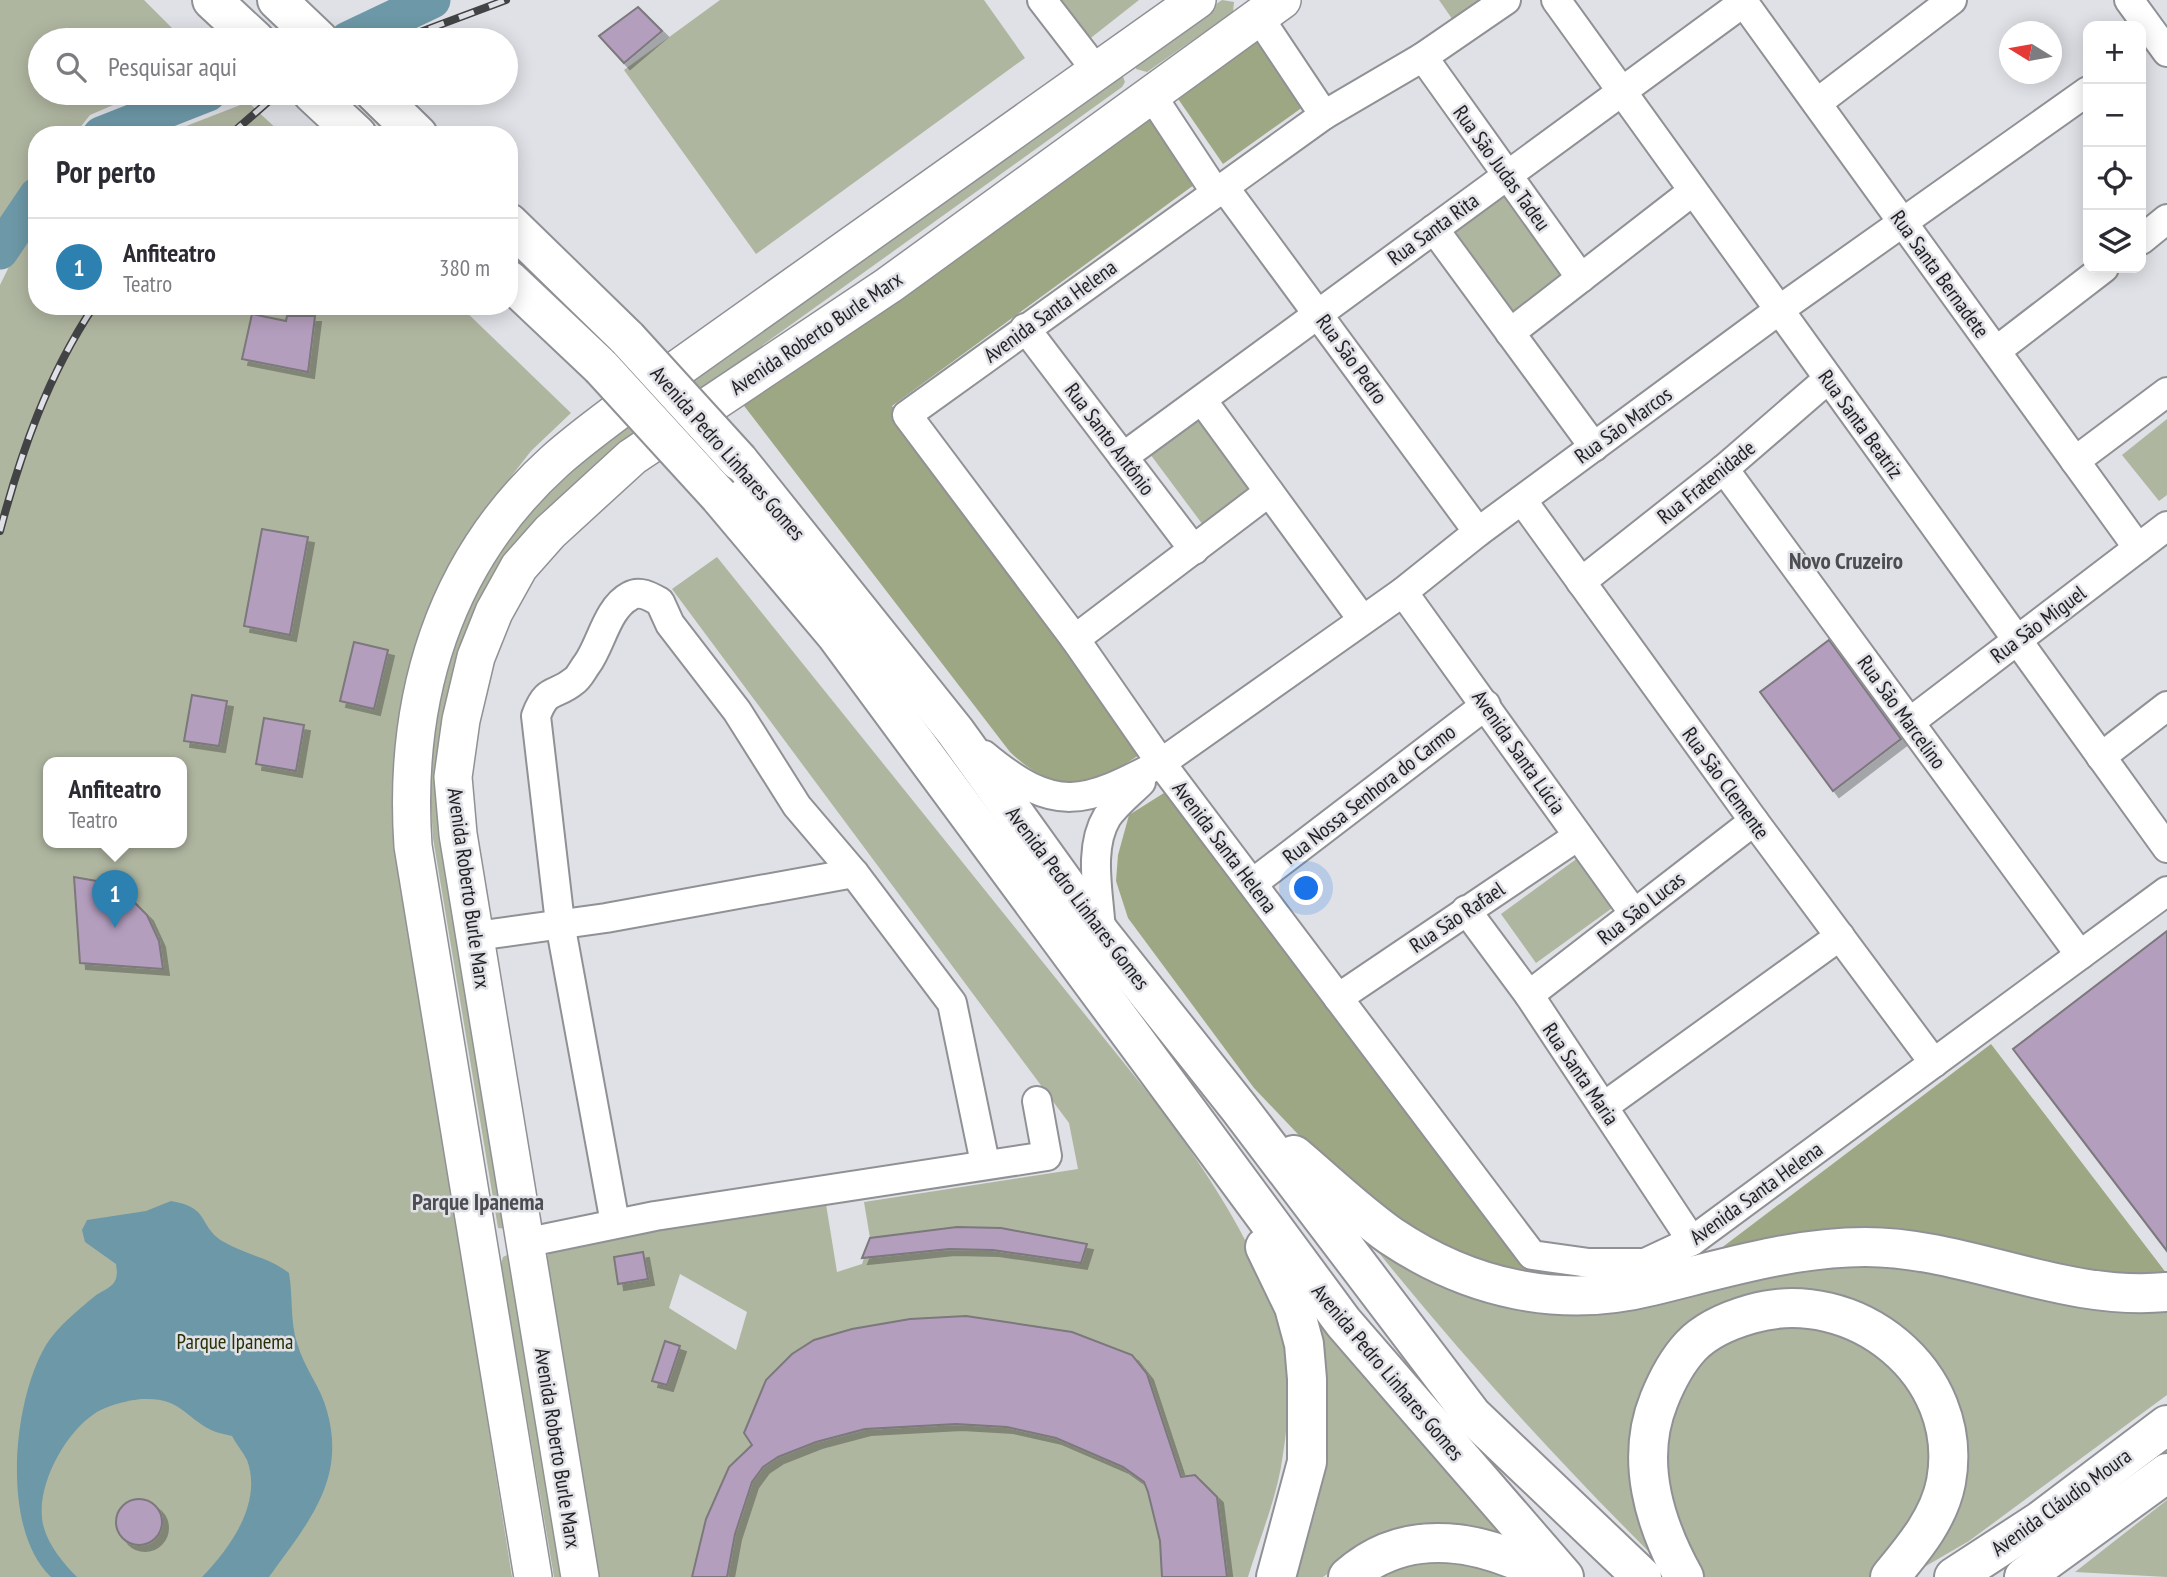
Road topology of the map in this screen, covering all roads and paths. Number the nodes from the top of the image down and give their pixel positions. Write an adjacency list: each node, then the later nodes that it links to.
1 (212, 0): 11 (highway)
2 (277, 0): 12 (highway)
3 (1042, 0): 15 (street)
4 (1197, 0): 15 (main road, Avenida Roberto Burle Marx)
5 (1506, 0): 14 (street, Avenida Santa Helena)
6 (1556, 0): 16 (street, Rua Santa Beatriz)
7 (2129, 0): 13 (street)
8 (1743, 1): 16 (street, Rua Santa Rita); 19 (street, Rua Santa Bernadete)
9 (1939, 4): 19 (street)
10 (1261, 5): 17 (main road, Avenida Roberto Burle Marx); 22 (street)
11 (242, 28)
12 (306, 28)
13 (2158, 45)
14 (1423, 57): 22 (street, Avenida Santa Helena); 25 (street, Rua São Judas Tadeu)
15 (1109, 61): 17 (main road); 89 (main road, Avenida Roberto Burle Marx)
16 (1622, 92): 25 (street, Rua Santa Rita); 27 (street, Rua Santa Beatriz)
17 (1150, 93): 26 (street, Rua São Pedro); 75 (main road, Avenida Roberto Burle Marx)
18 (2083, 95): 29 (street, Rua São Marcos)
19 (1817, 103): 29 (street, Rua Santa Bernadete)
20 (325, 105): 23 (highway)
21 (387, 105): 24 (highway)
22 (1324, 115): 26 (street, Avenida Santa Helena)
23 (347, 126)
24 (409, 126)
25 (1507, 175): 30 (street, Rua Santa Rita); 34 (street, Rua São Judas Tadeu)
26 (1220, 190): 37 (street, Rua São Pedro); 38 (street, Avenida Santa Helena)
27 (1693, 191): 34 (street); 36 (street, Rua Santa Beatriz)
28 (2167, 219): 32 (street)
29 (1903, 223): 36 (street, Rua São Marcos); 40 (street, Rua Santa Bernadete)
30 (1434, 229): 37 (street, Rua Santa Rita); 39 (street)
31 (518, 232): 62 (highway, Avenida Pedro Linhares Gomes, bridge)
32 (2146, 236)
33 (2097, 273): 40 (street)
34 (1581, 278): 39 (street)
35 (518, 289): 81 (highway, Avenida Pedro Linhares Gomes, bridge)
36 (1779, 310): 41 (street, Rua Santa Beatriz); 44 (street, Rua São Marcos)
37 (1319, 313): 43 (street, Rua Santa Rita); 51 (street, Rua São Pedro)
38 (1025, 328): 45 (street, Rua Santo Antônio); 57 (street, Avenida Santa Helena)
39 (1510, 333): 44 (street)
40 (1996, 351): 46 (street, Rua Santa Bernadete)
41 (1828, 379): 47 (street, Rua Fratenidade); 58 (street, Rua Santa Beatriz)
42 (2167, 392): 46 (street)
43 (1202, 400): 45 (street, Rua Santa Rita); 48 (street)
44 (1594, 447): 49 (street, Rua São Marcos)
45 (1123, 457): 53 (street, Rua Santo Antônio)
46 (2075, 461): 52 (street, Rua Santa Bernadete)
47 (1724, 469): 54 (street, Rua Fratenidade); 61 (street, Rua São Marcelino)
48 (1269, 492): 53 (street); 56 (street)
49 (1522, 500): 51 (street, Rua São Marcos); 54 (street, Rua São Clemente)
50 (2167, 526): 52 (street, Rua São Miguel)
51 (1478, 532): 55 (street, Rua São Marcos)
52 (2138, 548): 58 (street, Rua São Miguel)
53 (1194, 550): 57 (street)
54 (1581, 582): 65 (street, Rua São Clemente)
55 (1403, 592): 56 (street, Rua São Marcos); 59 (street, Avenida Santa Lúcia)
56 (1362, 619): 64 (street, Rua São Marcos)
57 (1075, 639): 64 (street, Avenida Santa Helena)
58 (2017, 640): 61 (street, Rua São Miguel); 63 (street, Rua Santa Beatriz)
59 (1486, 705): 66 (street, Avenida Santa Lúcia); 69 (street, Rua Nossa Senhora do Carmo)
60 (2167, 706): 63 (street)
61 (1910, 722): 77 (street, Rua São Marcelino)
62 (955, 731): 64 (street); 74 (highway, Avenida Pedro Linhares Gomes)
63 (2101, 757): 67 (street, Rua Santa Beatriz)
64 (1161, 764): 69 (street, Avenida Santa Helena); 74 (street)
65 (1754, 821): 72 (street, Rua São Lucas); 76 (street, Rua São Clemente)
66 (1578, 836): 71 (street, Rua São Rafael); 72 (street, Avenida Santa Lúcia)
67 (2167, 848)
68 (854, 873): 73 (street); 73 (street); 85 (street)
69 (1253, 883): 79 (street, Avenida Santa Helena)
70 (2167, 891): 77 (street, Avenida Santa Helena)
71 (1466, 910): 78 (street, Rua Santa Maria); 79 (street, Rua São Rafael)
72 (1633, 912): 78 (street, Rua São Lucas)
73 (560, 923): 75 (street); 86 (street)
74 (1101, 934): 84 (highway, Avenida Pedro Linhares Gomes)
75 (476, 936): 88 (main road, Avenida Roberto Burle Marx)
76 (1839, 936): 80 (street, Rua São Clemente); 83 (street)
77 (2080, 955): 80 (street, Avenida Santa Helena)
78 (1529, 995): 83 (street, Rua Santa Maria)
79 (1338, 998): 87 (street, Avenida Santa Helena)
80 (1934, 1063): 87 (street, Avenida Santa Helena)
81 (1164, 1077): 95 (highway); 98 (highway, Avenida Pedro Linhares Gomes)
82 (1037, 1101): 85 (street)
83 (1603, 1107): 87 (street, Rua Santa Maria)
84 (1239, 1108): 90 (highway); 99 (highway, Avenida Pedro Linhares Gomes)
85 (985, 1163): 86 (street)
86 (615, 1223): 88 (street)
87 (1692, 1241)
88 (524, 1242): 89 (main road); 94 (main road, Avenida Roberto Burle Marx)
89 (478, 1255): 93 (main road, Avenida Roberto Burle Marx)
90 (2167, 1292)
91 (2167, 1424): 102 (highway, Avenida Cláudio Moura)
92 (2167, 1473): 103 (highway, Avenida Cláudio Moura)
93 (533, 1577)
94 (580, 1577)
95 (1276, 1577)
96 (1348, 1577): 97 (highway)
97 (1551, 1577)
98 (1564, 1577)
99 (1642, 1577)
100 (1684, 1577): 101 (highway)
101 (1890, 1577)
102 (1954, 1577)
103 (2024, 1577)

